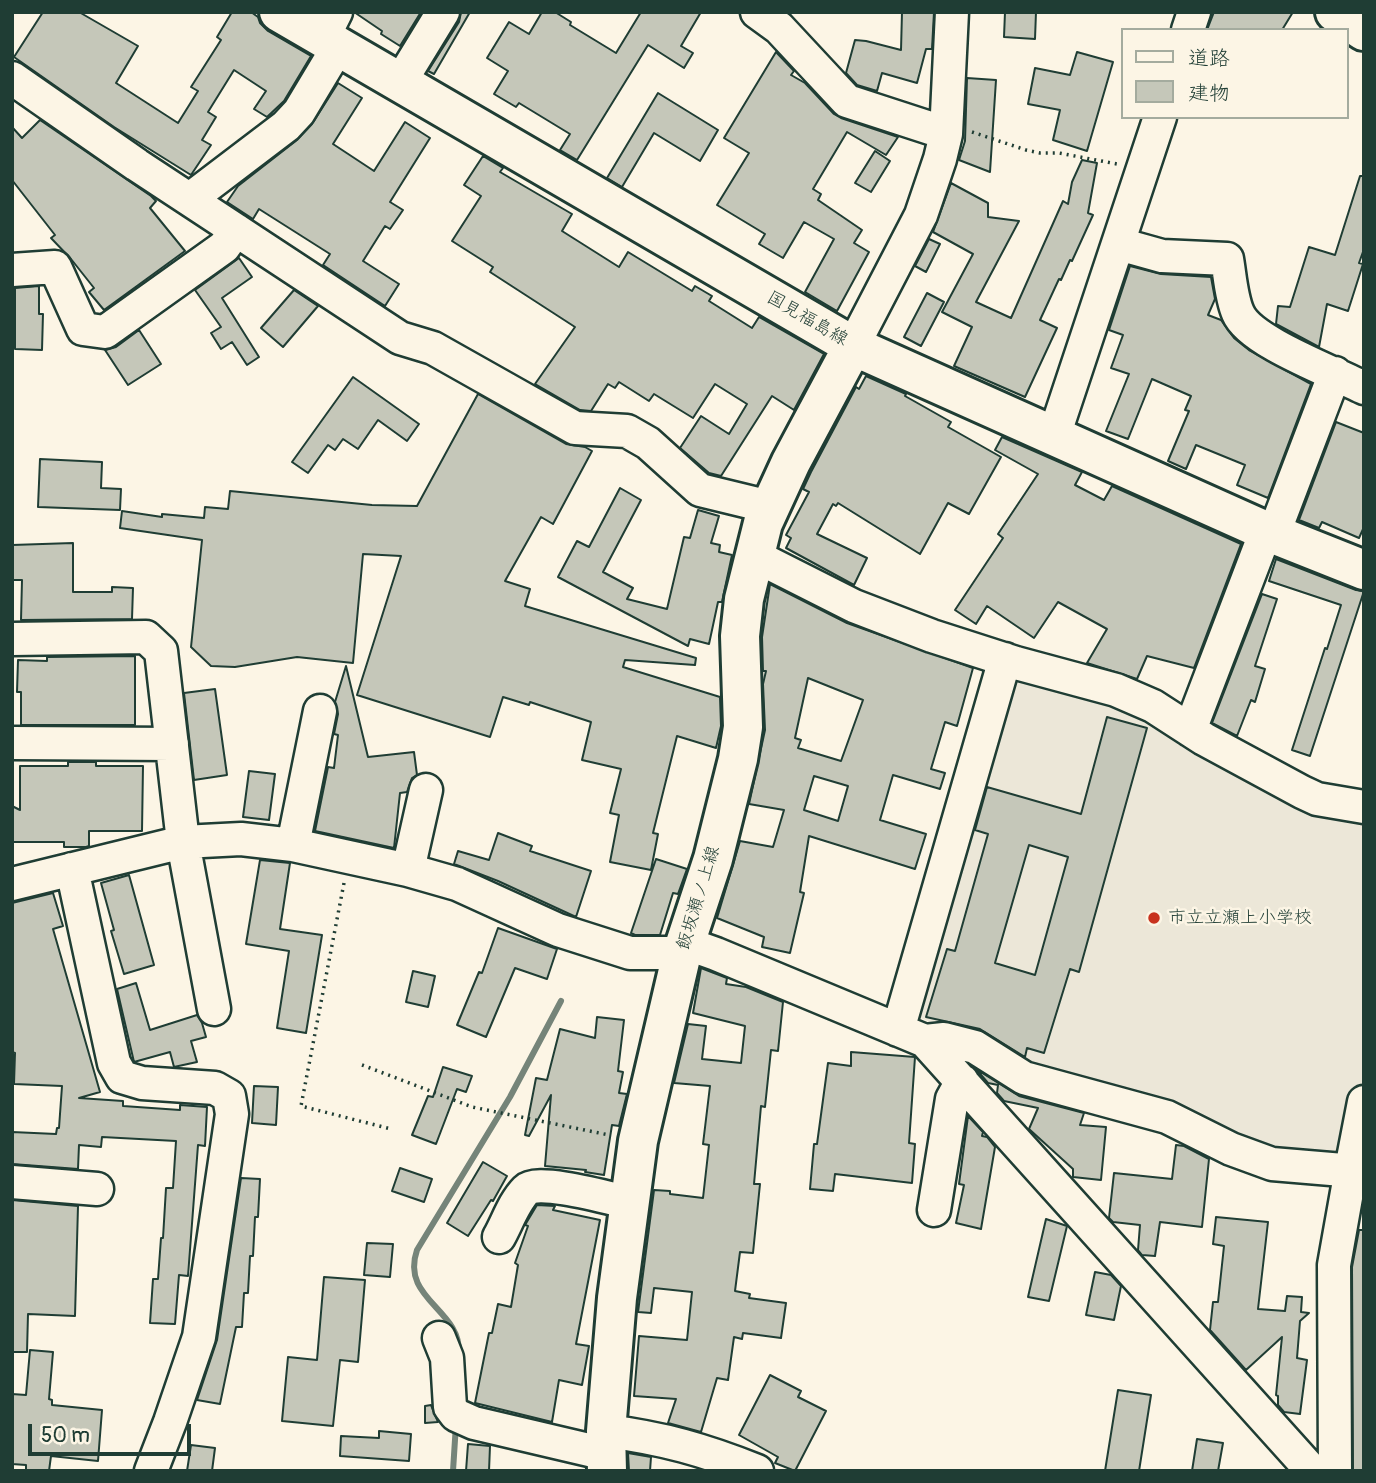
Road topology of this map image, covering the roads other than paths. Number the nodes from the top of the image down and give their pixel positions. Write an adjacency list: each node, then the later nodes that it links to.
1 (279, 12): 7 (main road, 国見福島線)
2 (443, 12): 9 (street)
3 (951, 12): 11 (street)
4 (1335, 12): 6 (main road)
5 (762, 14): 11 (street)
6 (1364, 31)
7 (332, 32): 9 (main road, 国見福島線); 12 (street)
8 (12, 78): 12 (street)
9 (399, 84): 16 (main road, 国見福島線)
10 (1159, 119): 14 (street)
11 (945, 132): 16 (street)
12 (190, 199): 13 (street)
13 (236, 230): 15 (street); 20 (street)
14 (1119, 244): 17 (street); 19 (street)
15 (12, 270)
16 (853, 346): 19 (main road, 国見福島線); 20 (main road, 飯坂瀬ノ上線)
17 (1335, 373): 18 (street); 21 (street)
18 (1364, 387)
19 (1055, 436): 21 (main road, 国見福島線)
20 (770, 507): 22 (main road, 飯坂瀬ノ上線)
21 (1270, 532): 23 (main road, 国見福島線); 27 (street)
22 (755, 556): 25 (street); 37 (main road, 飯坂瀬ノ上線)
23 (1364, 570)
24 (12, 639): 29 (street)
25 (1005, 659): 27 (street); 39 (street)
26 (320, 711): 33 (street)
27 (1190, 730): 31 (street)
28 (12, 743): 29 (street)
29 (172, 744): 32 (street)
30 (426, 790): 35 (street)
31 (1364, 807)
32 (183, 842): 33 (street); 34 (street); 38 (street)
33 (293, 845): 35 (street)
34 (72, 869): 36 (street); 50 (street)
35 (408, 870): 37 (street)
36 (12, 884)
37 (683, 948): 39 (street); 45 (main road, 飯坂瀬ノ上線)
38 (214, 1009)
39 (911, 1035): 40 (street); 42 (street)
40 (961, 1082): 46 (street); 52 (street)
41 (1364, 1102): 42 (street)
42 (1352, 1164): 53 (street)
43 (12, 1182): 44 (street)
44 (97, 1189)
45 (631, 1203): 47 (street); 49 (main road, 飯坂瀬ノ上線)
46 (934, 1210)
47 (499, 1237)
48 (439, 1338): 49 (street)
49 (606, 1452): 51 (street)
50 (151, 1471)
51 (757, 1471)
52 (1312, 1471)
53 (1335, 1471)

